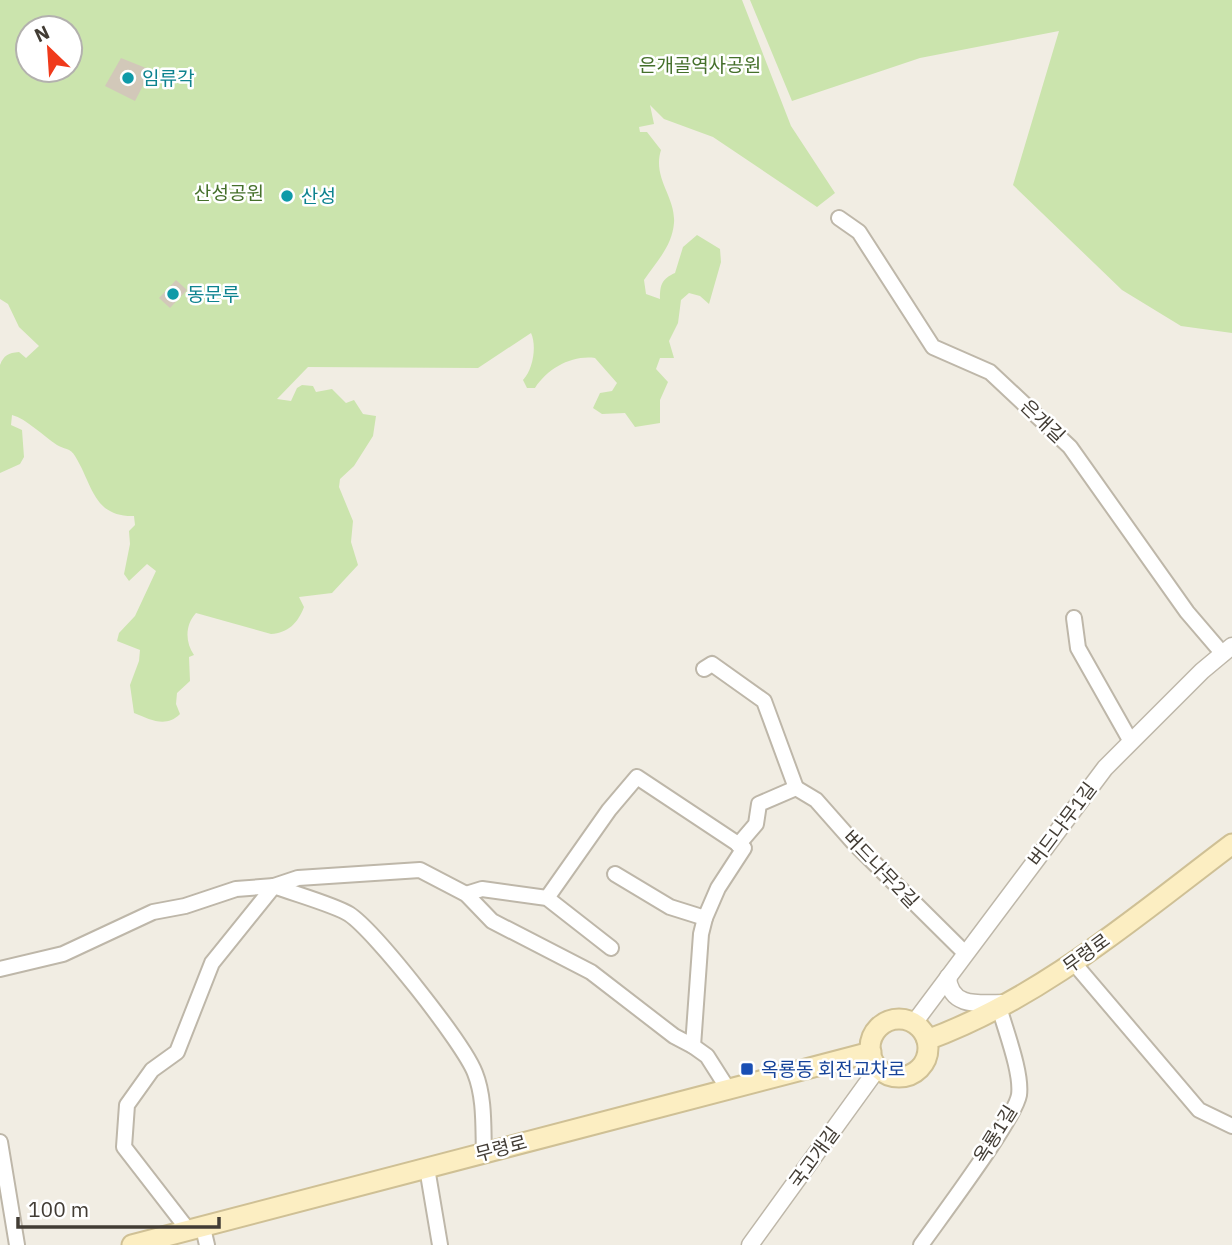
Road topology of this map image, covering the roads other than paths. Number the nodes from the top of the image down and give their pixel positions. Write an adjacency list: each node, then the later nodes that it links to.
1 (839, 218): 3 (street, 은개길)
2 (1074, 618): 5 (street)
3 (1228, 650): 5 (street, 버드나무1길)
4 (704, 669): 6 (street)
5 (1130, 740): 15 (street, 버드나무1길)
6 (796, 788): 8 (street); 15 (street, 버드나무2길)
7 (1232, 844): 16 (main road, 무령로)
8 (738, 845): 12 (street); 13 (street)
9 (615, 874): 13 (street)
10 (274, 886): 11 (street); 17 (street); 27 (street); 29 (street)
11 (466, 894): 12 (street); 22 (street)
12 (547, 898): 14 (street)
13 (705, 918): 22 (street)
14 (611, 948)
15 (965, 953): 18 (street, 버드나무1길)
16 (1073, 962): 19 (main road, 무령로); 25 (street)
17 (0, 969)
18 (948, 976): 19 (street); 20 (street, 버드나무1길)
19 (1006, 1006): 21 (main road, 무령로); 34 (street, 옥룡1길)
20 (914, 1023): 21 (main road); 23 (main road)
21 (927, 1040): 23 (main road)
22 (693, 1046): 24 (street)
23 (874, 1060): 24 (main road, 무령로); 33 (street, 국고개길)
24 (728, 1089): 27 (main road, 무령로)
25 (1232, 1126)
26 (0, 1142): 30 (street)
27 (484, 1153): 28 (main road, 무령로)
28 (427, 1168): 29 (main road, 무령로); 32 (street)
29 (200, 1235): 31 (main road, 무령로)
30 (18, 1245)
31 (132, 1245)
32 (440, 1245)
33 (750, 1245)
34 (921, 1245)

